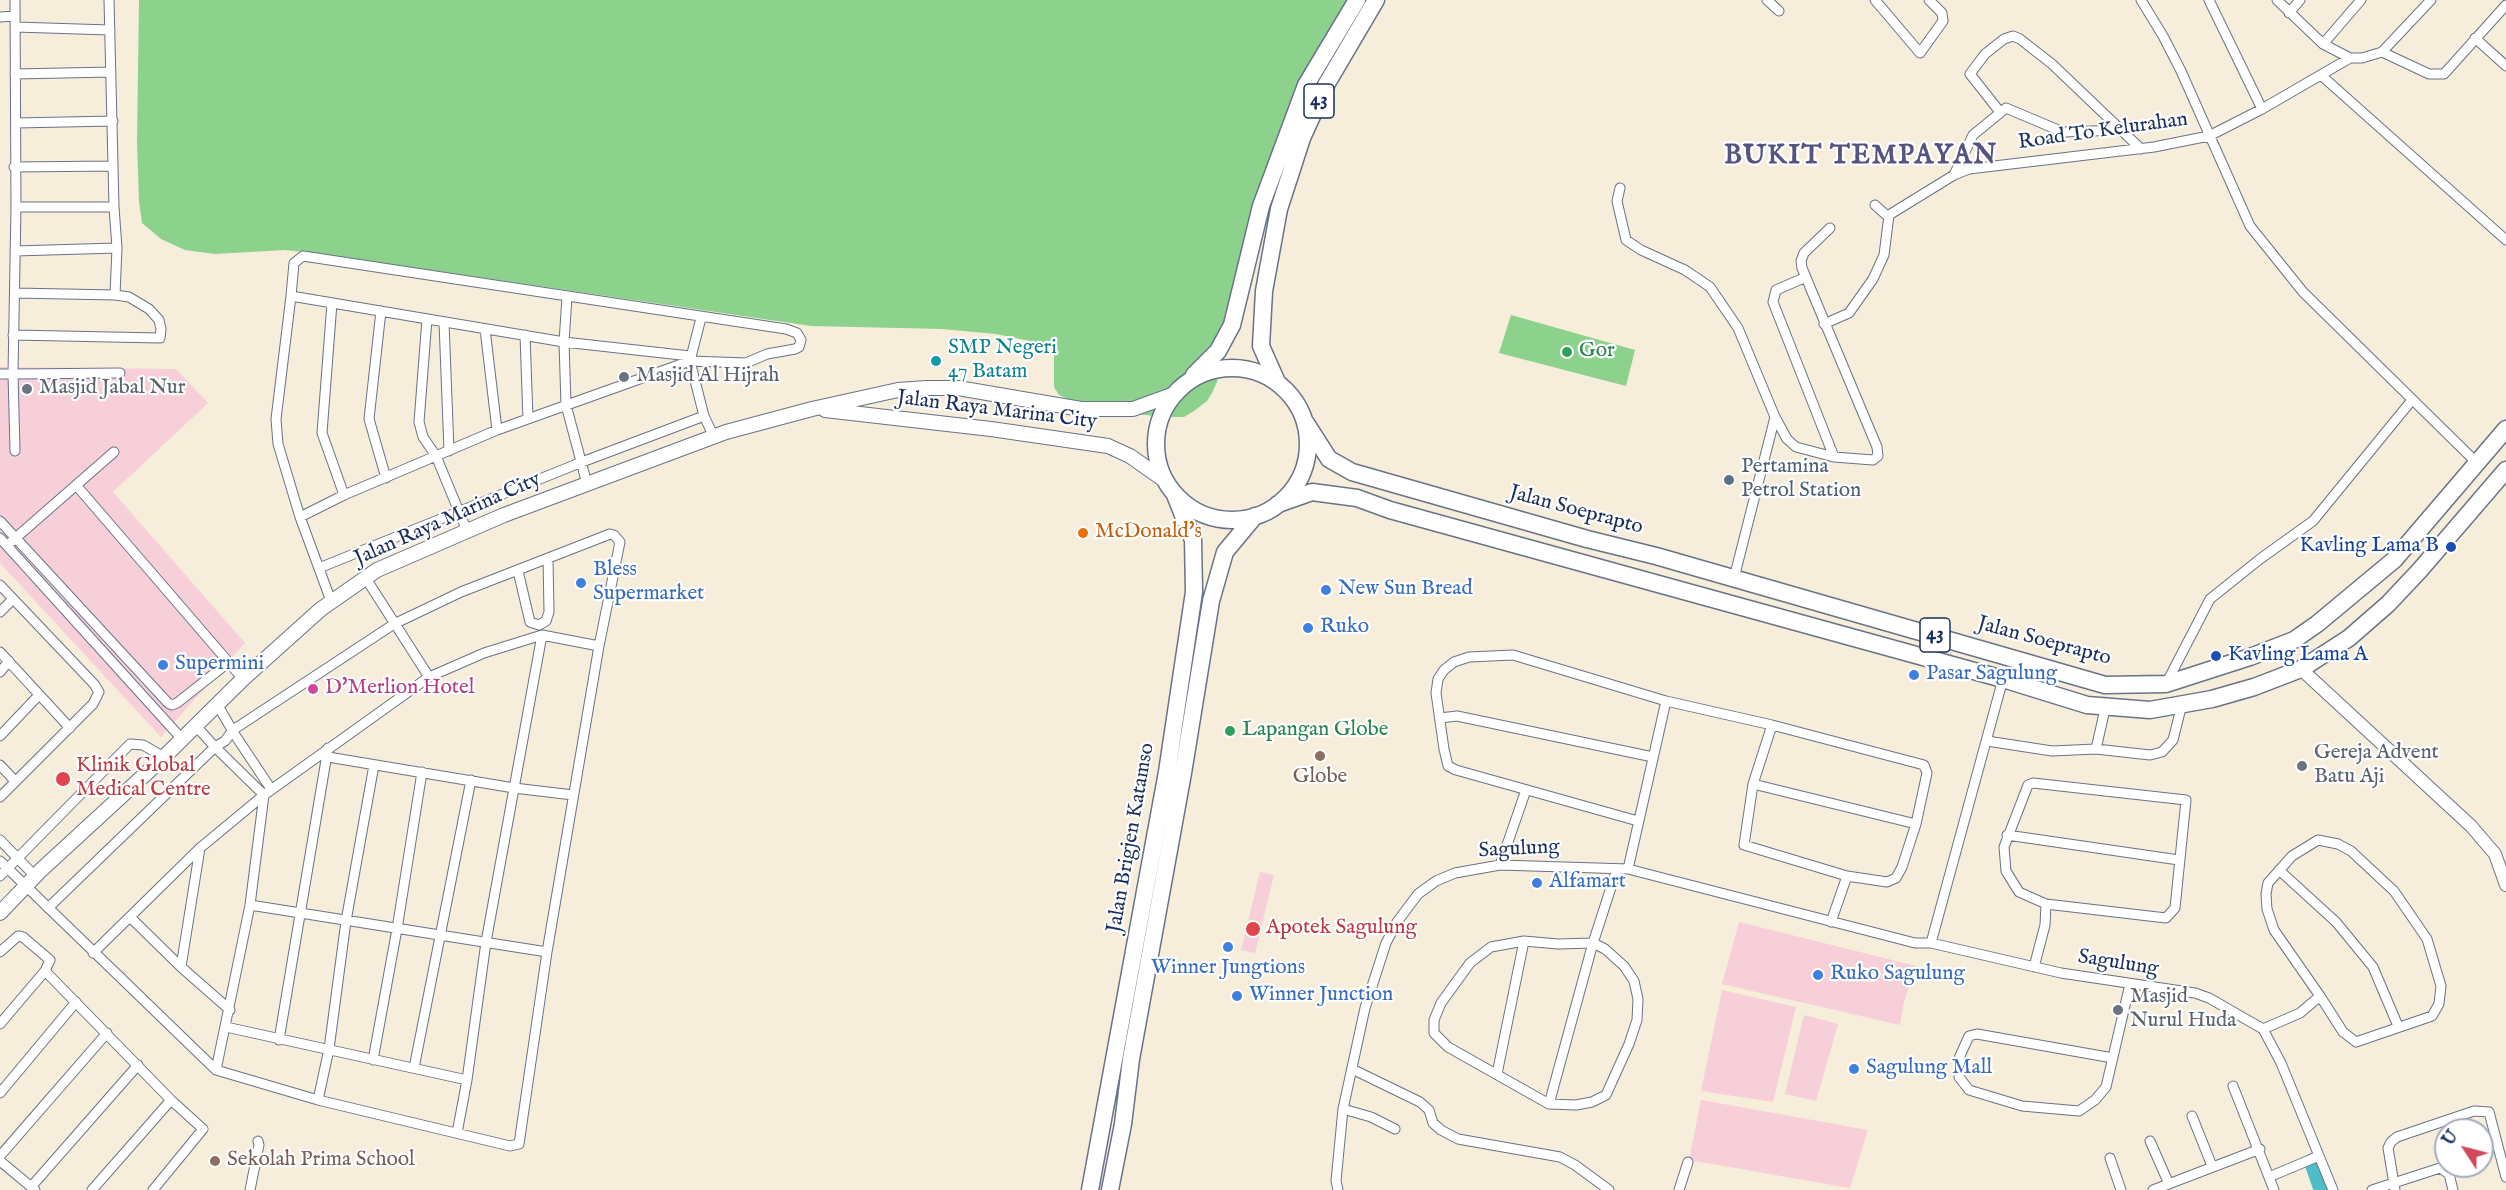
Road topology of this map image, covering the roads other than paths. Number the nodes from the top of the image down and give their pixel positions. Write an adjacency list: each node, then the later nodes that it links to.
1 (15, 0): 17 (street)
2 (109, 0): 20 (street)
3 (1357, 0): 68 (highway, 43)
4 (1376, 0): 67 (highway, 43)
5 (1767, 0): 15 (street)
6 (1875, 0): 7 (street)
7 (1929, 0)
8 (2140, 0): 34 (street)
9 (2209, 0): 29 (street)
10 (2277, 0): 16 (street)
11 (2300, 0): 16 (street)
12 (2361, 0): 22 (street)
13 (2431, 0): 23 (street)
14 (2506, 5): 21 (street)
15 (1779, 11)
16 (2289, 13): 22 (street)
17 (15, 16): 18 (street); 19 (street)
18 (0, 17)
19 (15, 27): 20 (street); 27 (street)
20 (110, 30): 26 (street)
21 (2475, 38): 23 (street); 25 (street)
22 (2323, 44): 24 (street)
23 (2382, 52): 24 (street)
24 (2350, 58): 28 (street, Road To Kelurahan)
25 (2506, 66)
26 (111, 72): 27 (street); 31 (street)
27 (15, 74): 32 (street)
28 (2322, 76): 29 (street, Road To Kelurahan); 45 (street)
29 (2262, 109): 34 (street, Road To Kelurahan)
30 (2000, 112): 33 (street); 33 (street); 38 (street)
31 (113, 121): 32 (street); 36 (street)
32 (16, 123): 37 (street)
33 (2121, 130): 35 (street)
34 (2209, 136): 35 (street, Road To Kelurahan); 69 (street)
35 (2141, 149): 38 (street, Road To Kelurahan)
36 (113, 166): 37 (street); 42 (street)
37 (14, 167): 41 (street)
38 (1954, 175): 43 (street, Road To Kelurahan)
39 (1620, 188): 73 (street)
40 (1875, 205): 43 (street)
41 (16, 207): 42 (street); 47 (street)
42 (114, 207): 46 (street)
43 (1889, 215): 58 (street)
44 (1830, 228): 48 (street)
45 (2506, 240)
46 (117, 248): 47 (street); 50 (street)
47 (15, 252): 49 (street)
48 (1804, 278): 58 (street); 83 (street)
49 (15, 293): 50 (street); 60 (street)
50 (115, 295): 60 (street)
51 (291, 296): 52 (street); 53 (street); 95 (street)
52 (567, 297): 55 (street); 62 (street)
53 (332, 303): 54 (street); 91 (street)
54 (381, 311): 56 (street); 87 (street)
55 (701, 318): 63 (street); 63 (street)
56 (427, 319): 57 (street); 82 (street)
57 (444, 322): 59 (street); 80 (street)
58 (1824, 324): 83 (street)
59 (485, 329): 61 (street); 77 (street)
60 (13, 335): 66 (street)
61 (525, 335): 62 (street); 74 (street)
62 (564, 342): 63 (street); 70 (street)
63 (690, 359): 70 (street); 72 (street)
64 (120, 373): 66 (street)
65 (0, 374): 66 (street)
66 (13, 374): 79 (street)
67 (1277, 382): 68 (highway); 75 (highway)
68 (1181, 389): 71 (main road, Jalan Raya Marina City); 90 (highway)
69 (2412, 400): 85 (street); 123 (street)
70 (566, 405): 74 (street); 84 (street)
71 (812, 409): 78 (main road, Jalan Raya Marina City); 90 (main road, Jalan Raya Marina City)
72 (704, 417): 78 (street); 84 (street)
73 (1775, 417): 83 (street); 106 (street)
74 (528, 418): 77 (street)
75 (1306, 423): 92 (highway); 102 (highway, Jalan Soeprapto / 43)
76 (2506, 429): 85 (highway, Jalan Soeprapto / 43)
77 (497, 430): 80 (street)
78 (714, 437): 88 (main road, Jalan Raya Marina City)
79 (15, 451)
80 (448, 451): 82 (street)
81 (114, 452): 89 (street)
82 (436, 456): 87 (street); 93 (street)
83 (1834, 457)
84 (582, 462): 88 (street); 93 (street)
85 (2477, 463): 123 (highway, Jalan Soeprapto / 43)
86 (2506, 470): 118 (highway, 43)
87 (386, 478): 91 (street)
88 (587, 484): 97 (main road, Jalan Raya Marina City)
89 (76, 485): 99 (street); 117 (street)
90 (1171, 489): 94 (highway); 190 (highway, Jalan Brigjen Katamso)
91 (344, 495): 95 (street)
92 (1278, 504): 94 (highway); 107 (highway, 43)
93 (458, 510): 97 (street); 103 (street)
94 (1255, 516): 190 (highway, Jalan Brigjen Katamso)
95 (300, 517): 103 (street)
96 (0, 521): 99 (street)
97 (467, 531): 105 (main road, Jalan Raya Marina City)
98 (0, 538): 100 (street)
99 (16, 538): 100 (street); 117 (street)
100 (7, 546): 135 (street)
101 (548, 558): 104 (street); 104 (street); 114 (street)
102 (1666, 558): 106 (highway, Jalan Soeprapto / 43); 107 (highway)
103 (318, 568): 110 (street)
104 (518, 571): 112 (street)
105 (365, 577): 110 (main road, Jalan Raya Marina City); 112 (street)
106 (1734, 578): 123 (highway, Jalan Soeprapto / 43)
107 (1658, 584): 122 (highway, 43)
108 (0, 585): 109 (street)
109 (13, 599): 111 (street); 132 (street)
110 (331, 602): 121 (main road, Jalan Raya Marina City)
111 (0, 612)
112 (394, 624): 120 (street); 133 (street)
113 (542, 635): 114 (street); 120 (street); 148 (street)
114 (599, 646): 151 (street)
115 (0, 652): 116 (street)
116 (9, 661): 119 (street); 124 (street)
117 (229, 662): 121 (street)
118 (2301, 669): 127 (highway, 43); 168 (street)
119 (0, 672)
120 (429, 676): 139 (street)
121 (243, 679): 126 (main road, Jalan Raya Marina City)
122 (2003, 680): 128 (highway, 43); 136 (street)
123 (2166, 684)
124 (39, 695): 132 (street); 134 (street)
125 (1666, 701): 129 (street); 131 (street); 141 (street)
126 (217, 704): 130 (main road, Jalan Raya Marina City); 133 (street)
127 (2182, 704): 128 (highway, 43); 138 (street)
128 (2105, 709): 138 (street)
129 (1440, 718): 141 (street); 149 (street)
130 (195, 725): 135 (main road, Jalan Raya Marina City); 137 (street)
131 (1772, 725): 147 (street); 154 (street)
132 (70, 728): 146 (street)
133 (233, 730): 137 (street); 150 (street)
134 (0, 736)
135 (182, 739): 140 (main road, Jalan Raya Marina City)
136 (1987, 741): 138 (street); 182 (street)
137 (215, 747): 150 (street); 171 (street)
138 (2096, 749)
139 (328, 752): 143 (street); 150 (street); 173 (street)
140 (164, 757): 158 (street); 167 (main road, Jalan Raya Marina City)
141 (1653, 757): 153 (street)
142 (0, 765): 146 (street)
143 (374, 765): 144 (street); 175 (street)
144 (422, 772): 145 (street); 177 (street)
145 (471, 780): 148 (street); 178 (street)
146 (15, 782): 152 (street)
147 (1753, 784): 154 (street); 166 (street)
148 (514, 788): 151 (street); 180 (street)
149 (1526, 790): 153 (street); 161 (street)
150 (268, 792): 157 (street); 170 (street)
151 (573, 795): 184 (street)
152 (0, 798)
153 (1638, 821): 163 (street)
154 (1916, 824): 166 (street)
155 (2007, 835): 159 (street); 159 (street); 169 (street)
156 (0, 840): 158 (street)
157 (200, 849): 174 (street); 186 (street)
158 (17, 858): 165 (street); 167 (street)
159 (2179, 860): 169 (street)
160 (0, 861): 165 (street)
161 (1500, 864): 162 (street, Sagulung); 205 (street, Sagulung)
162 (1617, 868): 163 (street, Sagulung); 181 (street)
163 (1628, 869): 176 (street, Sagulung)
164 (2279, 870): 191 (street); 195 (street); 195 (street)
165 (4, 873): 167 (street)
166 (1847, 876): 176 (street)
167 (30, 881): 171 (street); 172 (main road, Jalan Raya Marina City)
168 (2506, 885)
169 (2046, 904): 187 (street)
170 (250, 905): 173 (street); 193 (street)
171 (48, 908): 185 (street)
172 (0, 913)
173 (301, 914): 175 (street); 199 (street)
174 (130, 917): 185 (street); 186 (street)
175 (346, 921): 177 (street); 200 (street)
176 (1831, 922): 182 (street, Sagulung)
177 (397, 929): 178 (street); 202 (street)
178 (440, 935): 180 (street); 204 (street)
179 (1524, 941): 181 (street); 207 (street); 207 (street)
180 (486, 942): 184 (street); 208 (street)
181 (1593, 943): 213 (street); 213 (street)
182 (1931, 943): 187 (street, Sagulung)
183 (0, 952): 188 (street)
184 (547, 952): 217 (street)
185 (93, 953): 206 (street)
186 (181, 967): 193 (street)
187 (2034, 968): 189 (street, Sagulung)
188 (45, 971): 192 (street); 194 (street)
189 (2130, 984): 197 (street, Sagulung); 201 (street)
190 (1135, 993): 235 (highway, Jalan Brigjen Katamso); 236 (highway, Jalan Brigjen Katamso)
191 (2320, 996): 195 (street); 197 (street)
192 (76, 1002): 198 (street); 210 (street)
193 (230, 1010): 196 (street)
194 (0, 1024)
195 (2398, 1026)
196 (226, 1027): 199 (street); 206 (street)
197 (2263, 1029): 222 (street, Sagulung)
198 (106, 1033): 203 (street); 221 (street)
199 (279, 1040): 200 (street)
200 (329, 1050): 202 (street); 212 (street)
201 (2113, 1058): 201 (street)
202 (373, 1060): 204 (street)
203 (138, 1065): 211 (street); 231 (street)
204 (414, 1068): 208 (street)
205 (1352, 1069): 214 (street, Sagulung); 238 (street)
206 (221, 1071): 212 (street)
207 (1497, 1074): 213 (street)
208 (467, 1080): 217 (street)
209 (2233, 1086): 220 (street)
210 (0, 1093)
211 (171, 1100): 232 (street); 233 (street)
212 (318, 1100): 217 (street)
213 (1549, 1104)
214 (1343, 1108): 216 (street); 237 (street, Sagulung)
215 (2192, 1116): 226 (street)
216 (1395, 1129)
217 (457, 1132)
218 (258, 1141): 234 (street)
219 (2150, 1141): 229 (street)
220 (2260, 1149): 226 (street); 227 (street)
221 (0, 1156)
222 (2319, 1156): 227 (street); 243 (street, Sagulung)
223 (2110, 1158): 240 (street)
224 (0, 1161): 231 (street)
225 (1688, 1162): 239 (street)
226 (2212, 1166): 229 (street)
227 (2270, 1177): 242 (street)
228 (2506, 1177): 230 (street)
229 (2169, 1184): 241 (street)
230 (2394, 1186): 244 (street); 245 (street)
231 (33, 1188)
232 (157, 1189)
233 (92, 1190)
234 (250, 1190)
235 (1090, 1190)
236 (1110, 1190)
237 (1338, 1190)
238 (1609, 1190)
239 (1679, 1190)
240 (2121, 1190)
241 (2153, 1190)
242 (2274, 1190)
243 (2333, 1190)
244 (2372, 1190)
245 (2453, 1190)

